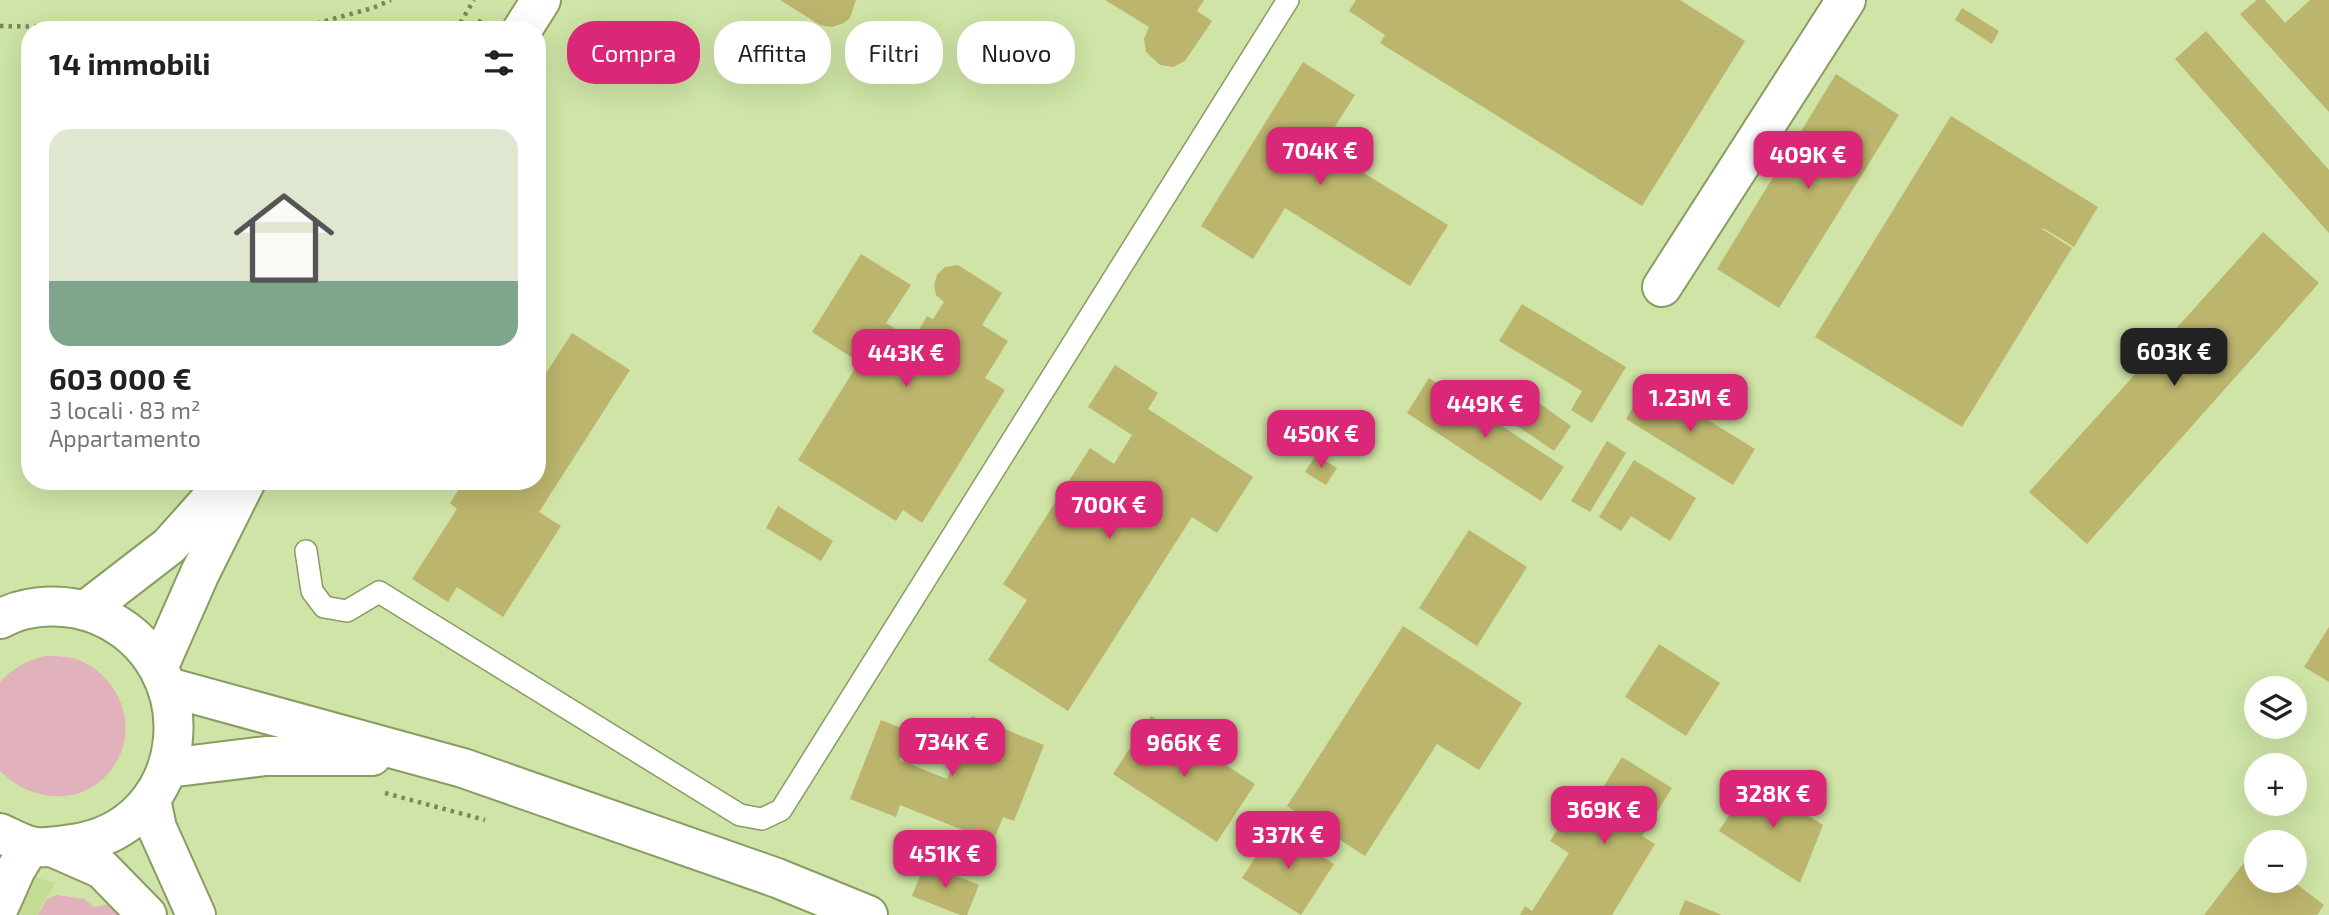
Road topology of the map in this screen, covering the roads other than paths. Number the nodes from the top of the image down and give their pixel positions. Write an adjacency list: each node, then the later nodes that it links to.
1 (541, 0): 4 (street)
2 (1288, 0): 8 (lane)
3 (1846, 0): 5 (street)
4 (528, 21)
5 (1662, 287)
6 (219, 490): 9 (street)
7 (242, 490): 11 (street)
8 (306, 551)
9 (86, 610): 10 (street); 11 (street)
10 (0, 619)
11 (163, 677): 12 (street); 13 (street)
12 (426, 756): 13 (street); 18 (street)
13 (159, 784): 14 (street); 17 (street)
14 (27, 842): 15 (street); 16 (street)
15 (0, 905)
16 (147, 915)
17 (196, 915)
18 (868, 915)

